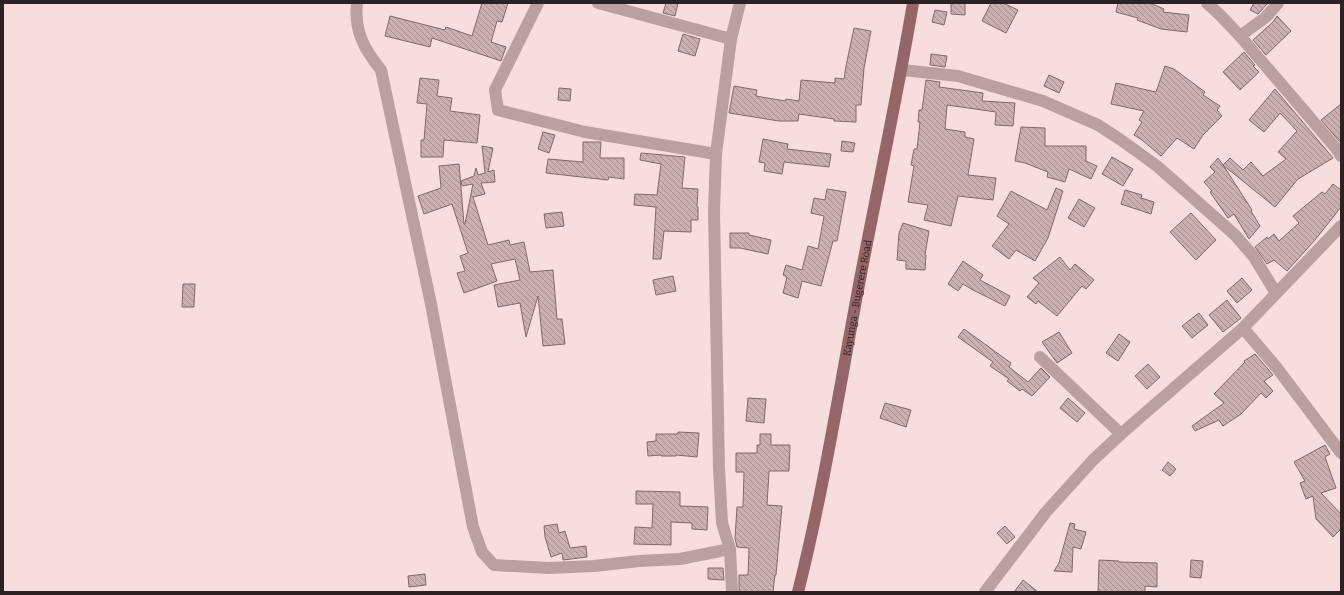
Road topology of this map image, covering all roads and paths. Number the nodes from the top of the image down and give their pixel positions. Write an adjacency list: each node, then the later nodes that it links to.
1 (357, 3): 19 (street)
2 (538, 3): 11 (street)
3 (598, 3): 9 (street)
4 (740, 3): 9 (street)
5 (913, 3): 10 (main road, Kayunga - Bugerere Road)
6 (1207, 3): 8 (street)
7 (1278, 3): 8 (street)
8 (1240, 36): 12 (street)
9 (731, 39): 11 (street)
10 (902, 70): 14 (street); 21 (main road, Kayunga - Bugerere Road)
11 (716, 154): 19 (street)
12 (1341, 156)
13 (1341, 226): 14 (street)
14 (1276, 292): 15 (street)
15 (1243, 328): 17 (street); 18 (street)
16 (1040, 358): 17 (street)
17 (1121, 434): 22 (street)
18 (1341, 453)
19 (730, 549): 20 (street)
20 (732, 592)
21 (798, 592)
22 (986, 592)

